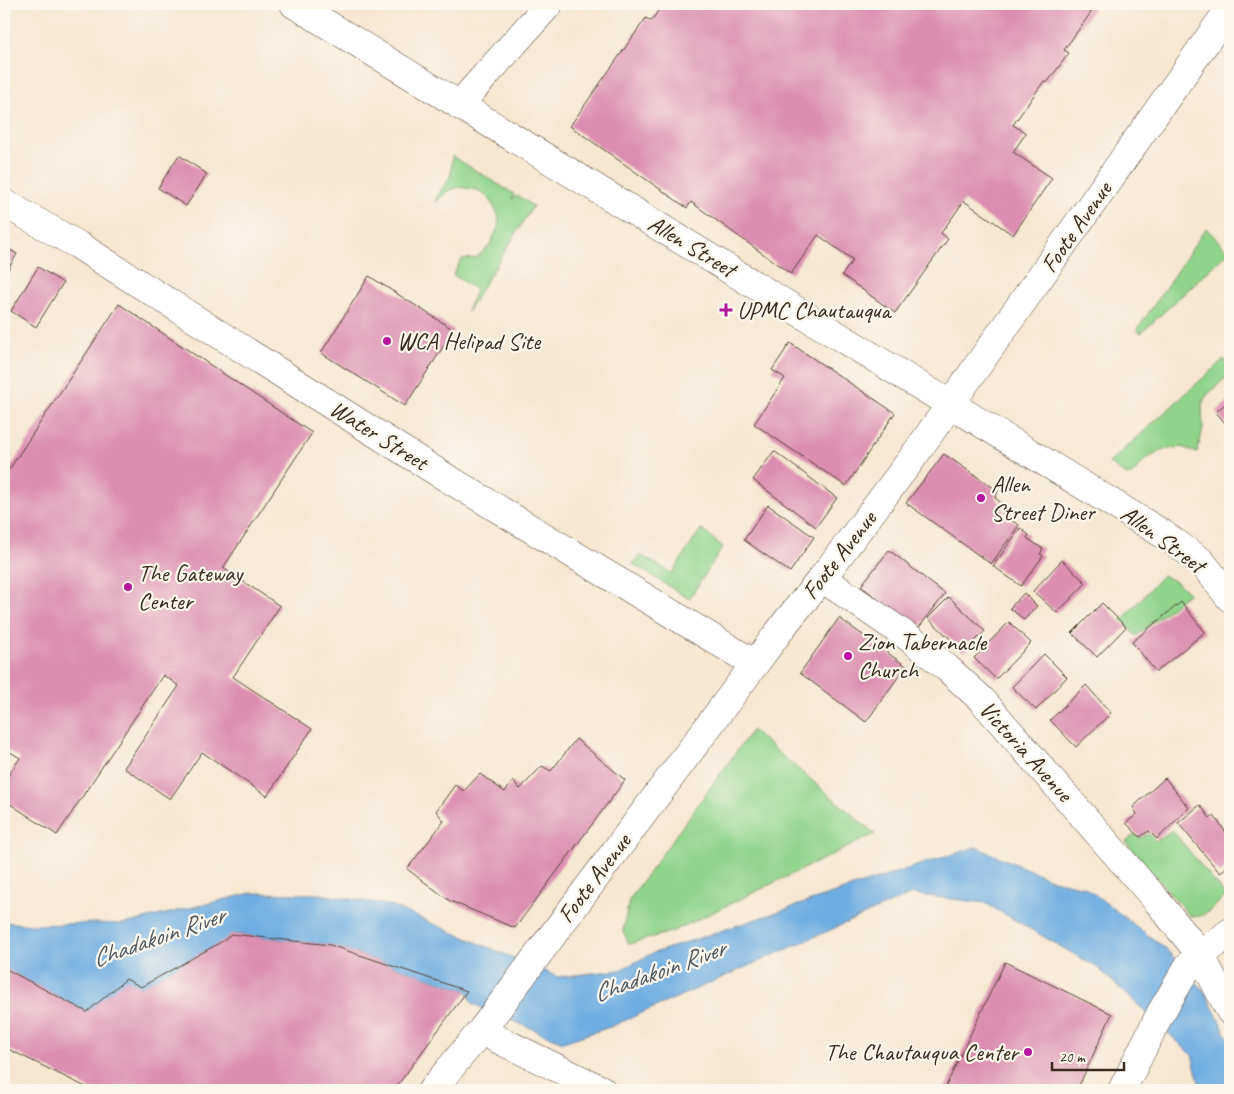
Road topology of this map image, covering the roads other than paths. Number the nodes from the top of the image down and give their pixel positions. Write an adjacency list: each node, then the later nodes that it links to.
1 (294, 4): 4 (street, Allen Street)
2 (549, 4): 4 (street)
3 (1230, 8): 6 (street, Foote Avenue)
4 (459, 105): 6 (street, Allen Street)
5 (4, 203): 9 (street, Water Street)
6 (951, 404): 7 (street, Foote Avenue); 8 (street, Allen Street)
7 (822, 578): 9 (street, Foote Avenue); 11 (street, Victoria Avenue)
8 (1230, 598)
9 (755, 664): 13 (street, Foote Avenue)
10 (1230, 932): 11 (street)
11 (1195, 961): 12 (street, Victoria Avenue); 16 (street)
12 (1230, 1011)
13 (485, 1024): 14 (street, Foote Avenue); 15 (street)
14 (432, 1090)
15 (602, 1090)
16 (1122, 1090)

